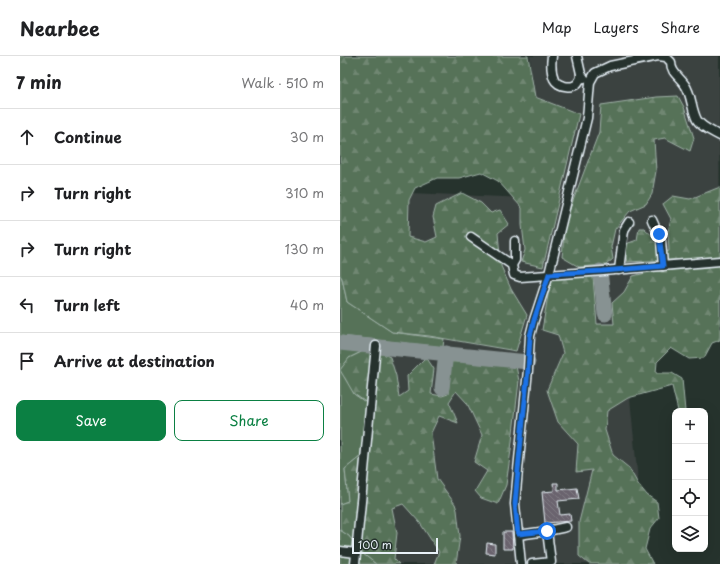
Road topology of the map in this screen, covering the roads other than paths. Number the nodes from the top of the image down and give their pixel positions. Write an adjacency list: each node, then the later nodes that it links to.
1 (552, 56): 4 (street)
2 (577, 56): 4 (street)
3 (671, 59): 5 (street); 6 (street)
4 (581, 74): 5 (street)
5 (590, 85): 15 (street)
6 (720, 136)
7 (652, 220): 13 (street)
8 (628, 222): 14 (street)
9 (471, 236): 12 (street)
10 (515, 241): 12 (street)
11 (720, 261): 13 (street)
12 (512, 265): 15 (street)
13 (663, 266): 14 (street)
14 (619, 270): 15 (street)
15 (549, 274): 19 (street)
16 (376, 346): 21 (street)
17 (566, 526): 18 (street)
18 (547, 531): 19 (street); 22 (street)
19 (518, 534): 24 (street)
20 (340, 551): 21 (street)
21 (356, 553): 23 (street)
22 (551, 563): 25 (street)
23 (355, 564)
24 (521, 564)
25 (532, 564)

